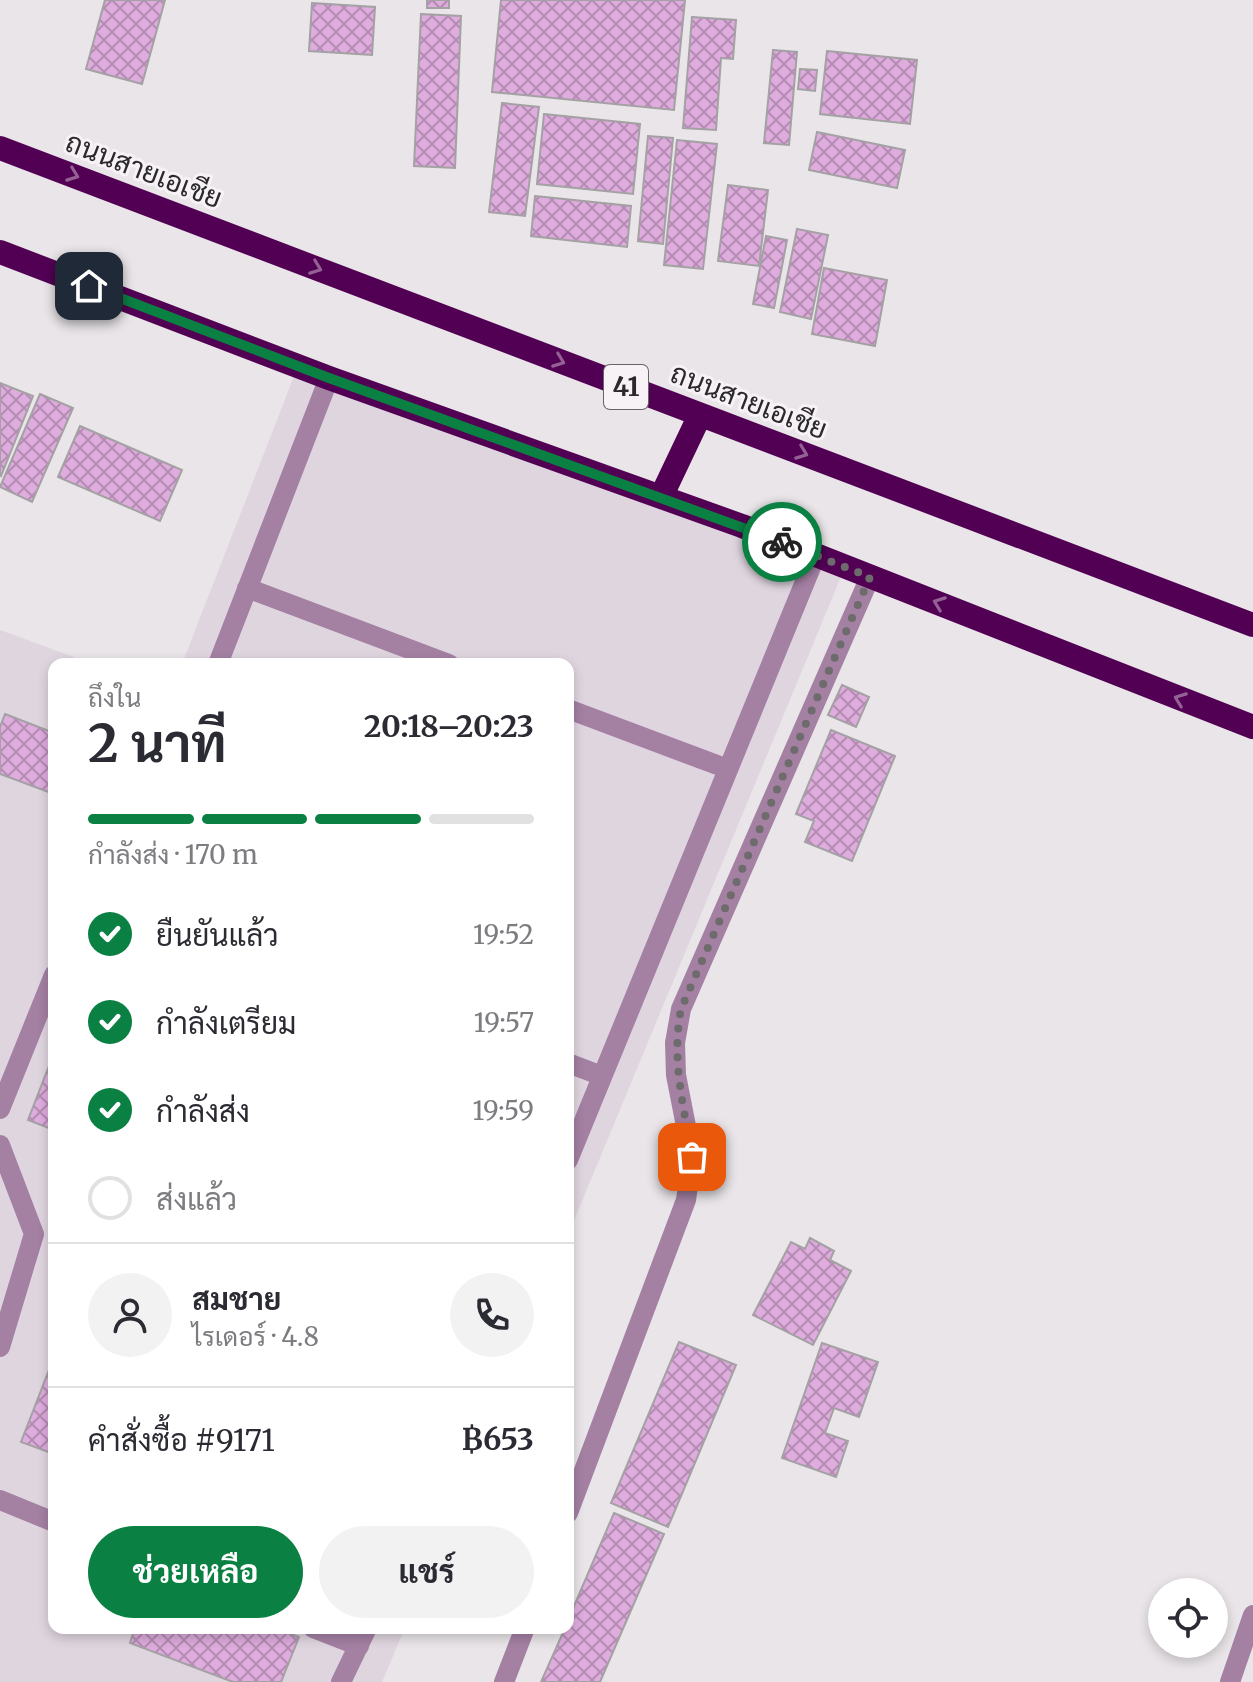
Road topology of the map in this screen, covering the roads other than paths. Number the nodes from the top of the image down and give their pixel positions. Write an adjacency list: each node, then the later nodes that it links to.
1 (0, 148): 4 (highway, ถนนสายเอเชีย / 41, one-way to 4)
2 (0, 252): 3 (highway)
3 (329, 378): 5 (highway); 8 (street)
4 (700, 415): 5 (highway); 9 (highway, ถนนสายเอเชีย / 41, one-way to 9)
5 (661, 497): 6 (highway)
6 (816, 555): 7 (highway); 14 (street)
7 (870, 577): 13 (highway, one-way to 7); 22 (street)
8 (247, 588): 10 (street); 11 (street)
9 (1253, 625)
10 (220, 658)
11 (433, 658)
12 (574, 711): 14 (street)
13 (1253, 727)
14 (728, 769): 17 (street)
15 (48, 990): 18 (street)
16 (574, 1065): 17 (street)
17 (602, 1076): 20 (street)
18 (0, 1109)
19 (0, 1145): 21 (street)
20 (574, 1145)
21 (0, 1347)
22 (574, 1497)
23 (0, 1500): 24 (street)
24 (48, 1520)
25 (1253, 1615): 30 (street)
26 (523, 1634): 29 (street)
27 (363, 1637): 28 (street)
28 (341, 1682)
29 (504, 1682)
30 (1230, 1682)

